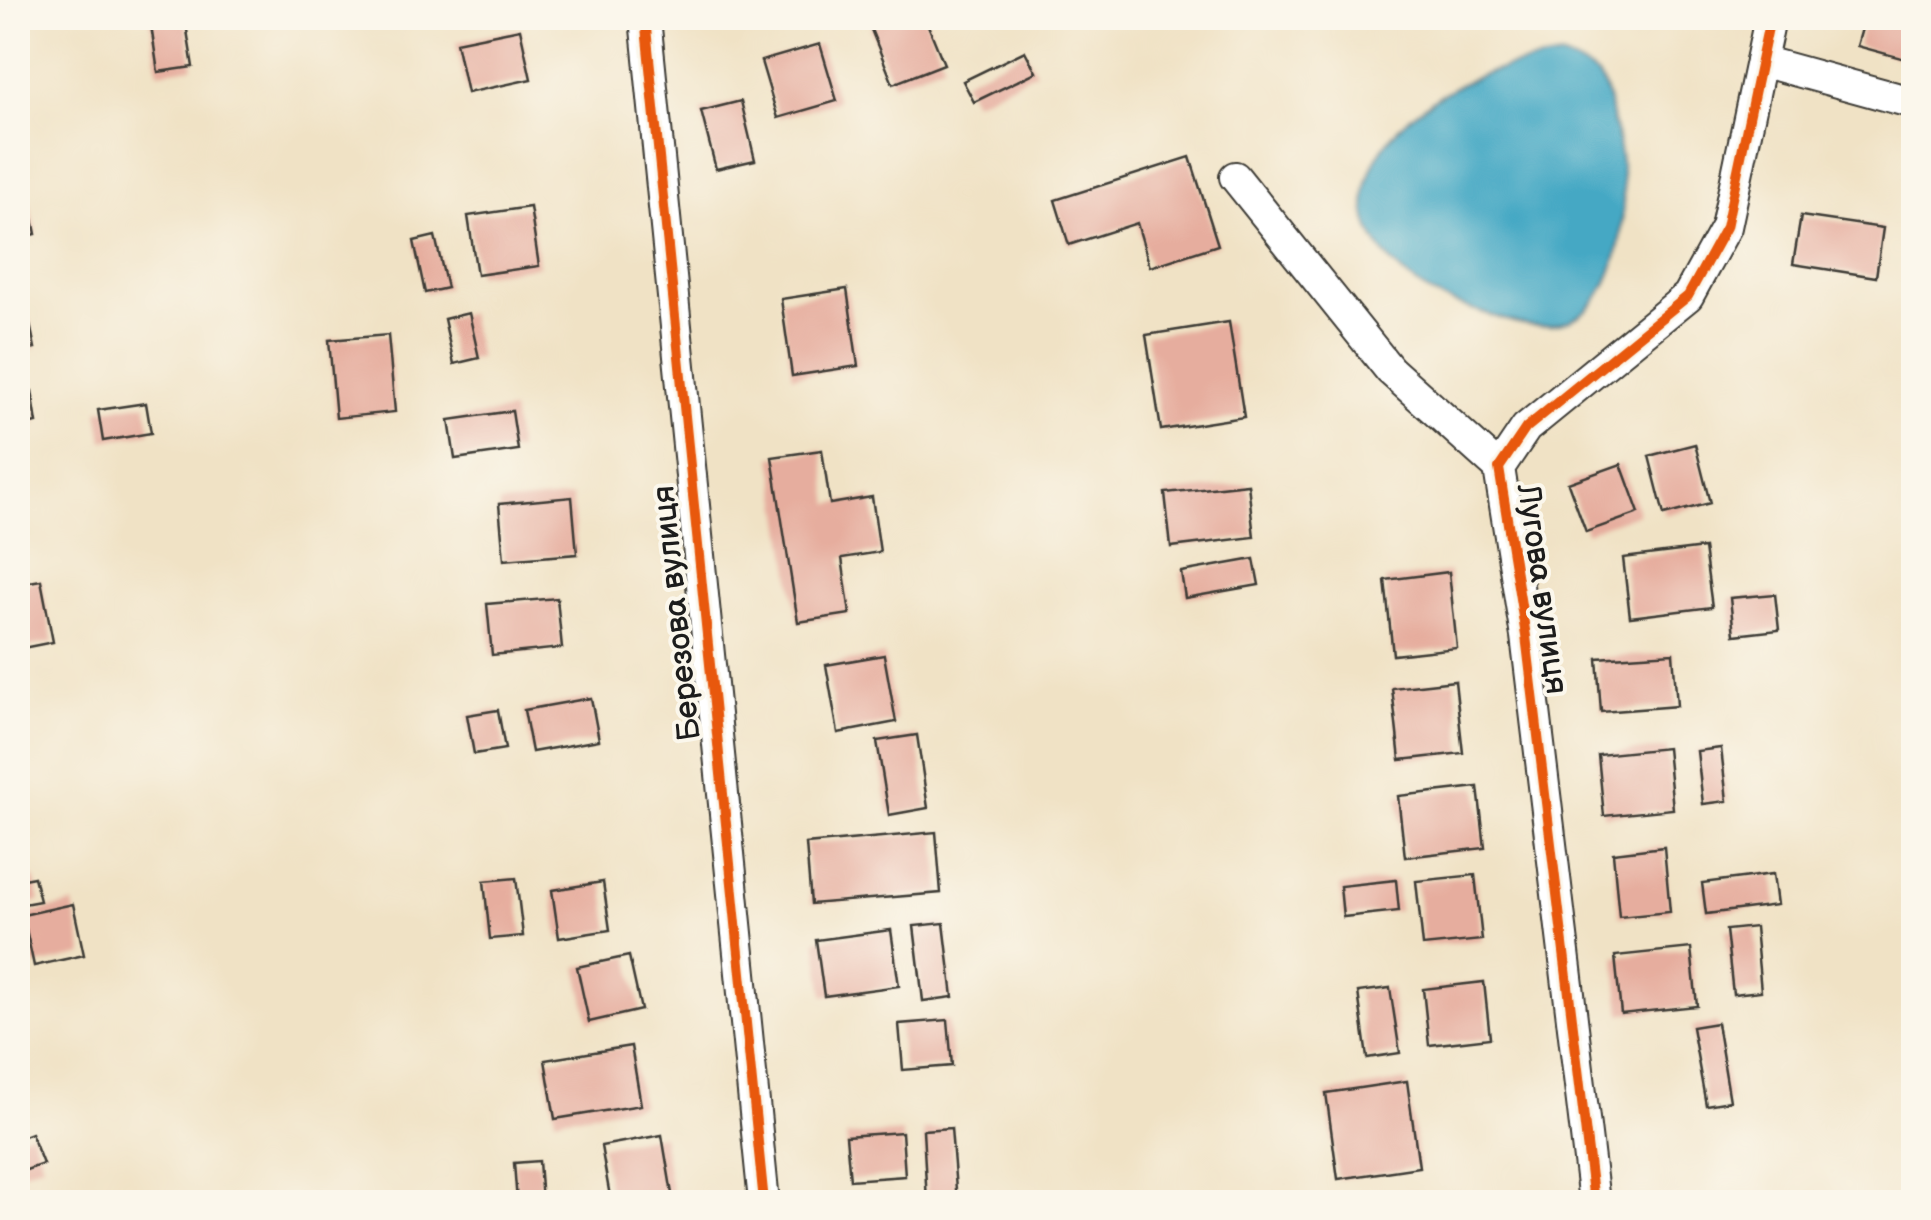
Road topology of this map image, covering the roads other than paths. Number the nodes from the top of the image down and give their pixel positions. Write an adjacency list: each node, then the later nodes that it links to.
1 (646, 18): 7 (street, Березова вулиця)
2 (1770, 18): 3 (street, Лугова вулиця)
3 (1761, 62): 4 (street); 6 (street, Лугова вулиця)
4 (1914, 103)
5 (1236, 177): 6 (street, Лугова вулиця)
6 (1500, 468): 8 (street, Лугова вулиця)
7 (764, 1202)
8 (1594, 1202)

